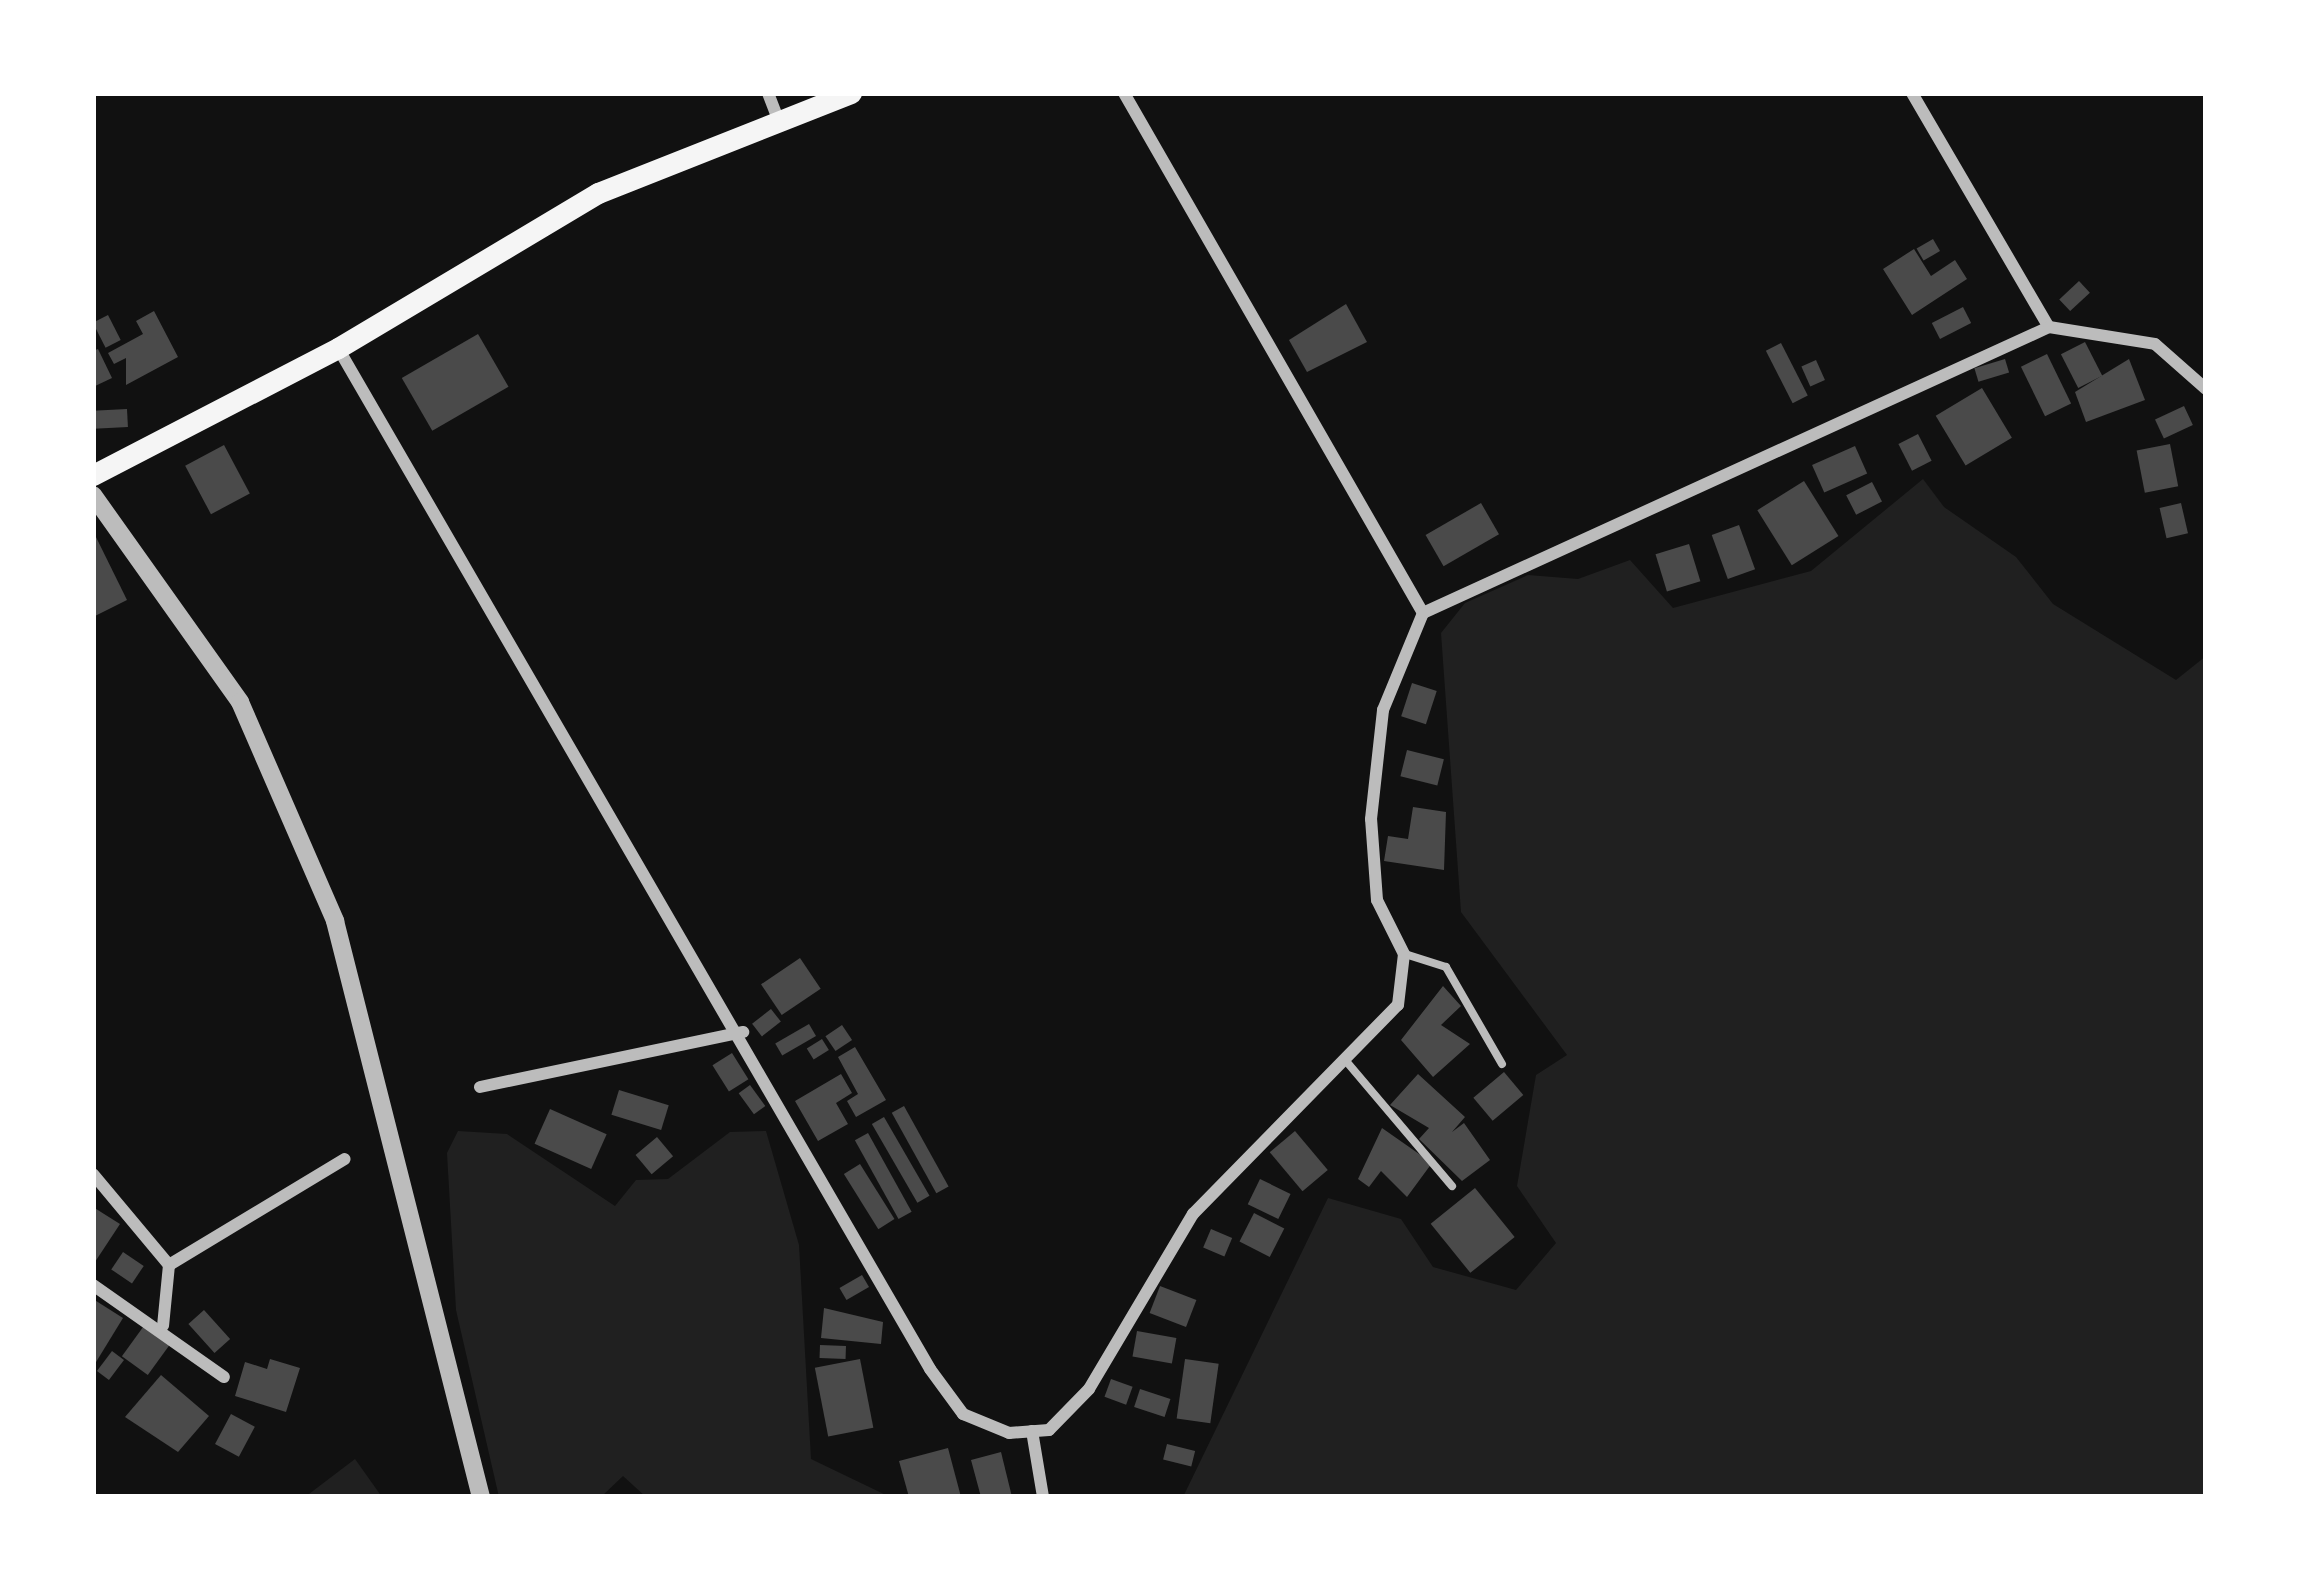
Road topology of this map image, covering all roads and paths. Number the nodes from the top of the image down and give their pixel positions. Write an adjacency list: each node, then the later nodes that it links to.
1 (768, 93): 5 (street)
2 (851, 93): 5 (main road)
3 (1124, 93): 11 (street)
4 (1912, 93): 6 (street)
5 (777, 117): 7 (main road)
6 (2049, 327): 8 (street); 11 (street)
7 (338, 348): 9 (main road); 13 (street)
8 (2206, 389)
9 (93, 475)
10 (93, 495): 25 (street)
11 (1423, 613): 12 (street)
12 (1404, 954): 14 (street); 15 (lane)
13 (743, 1032): 16 (street); 24 (street)
14 (1346, 1061): 19 (lane); 24 (street)
15 (1502, 1064)
16 (480, 1087)
17 (345, 1159): 20 (street)
18 (93, 1174): 20 (street)
19 (1452, 1186)
20 (169, 1265): 22 (street)
21 (93, 1285): 22 (street)
22 (163, 1326): 23 (street)
23 (224, 1376)
24 (1032, 1431): 26 (street)
25 (482, 1497)
26 (1043, 1497)

